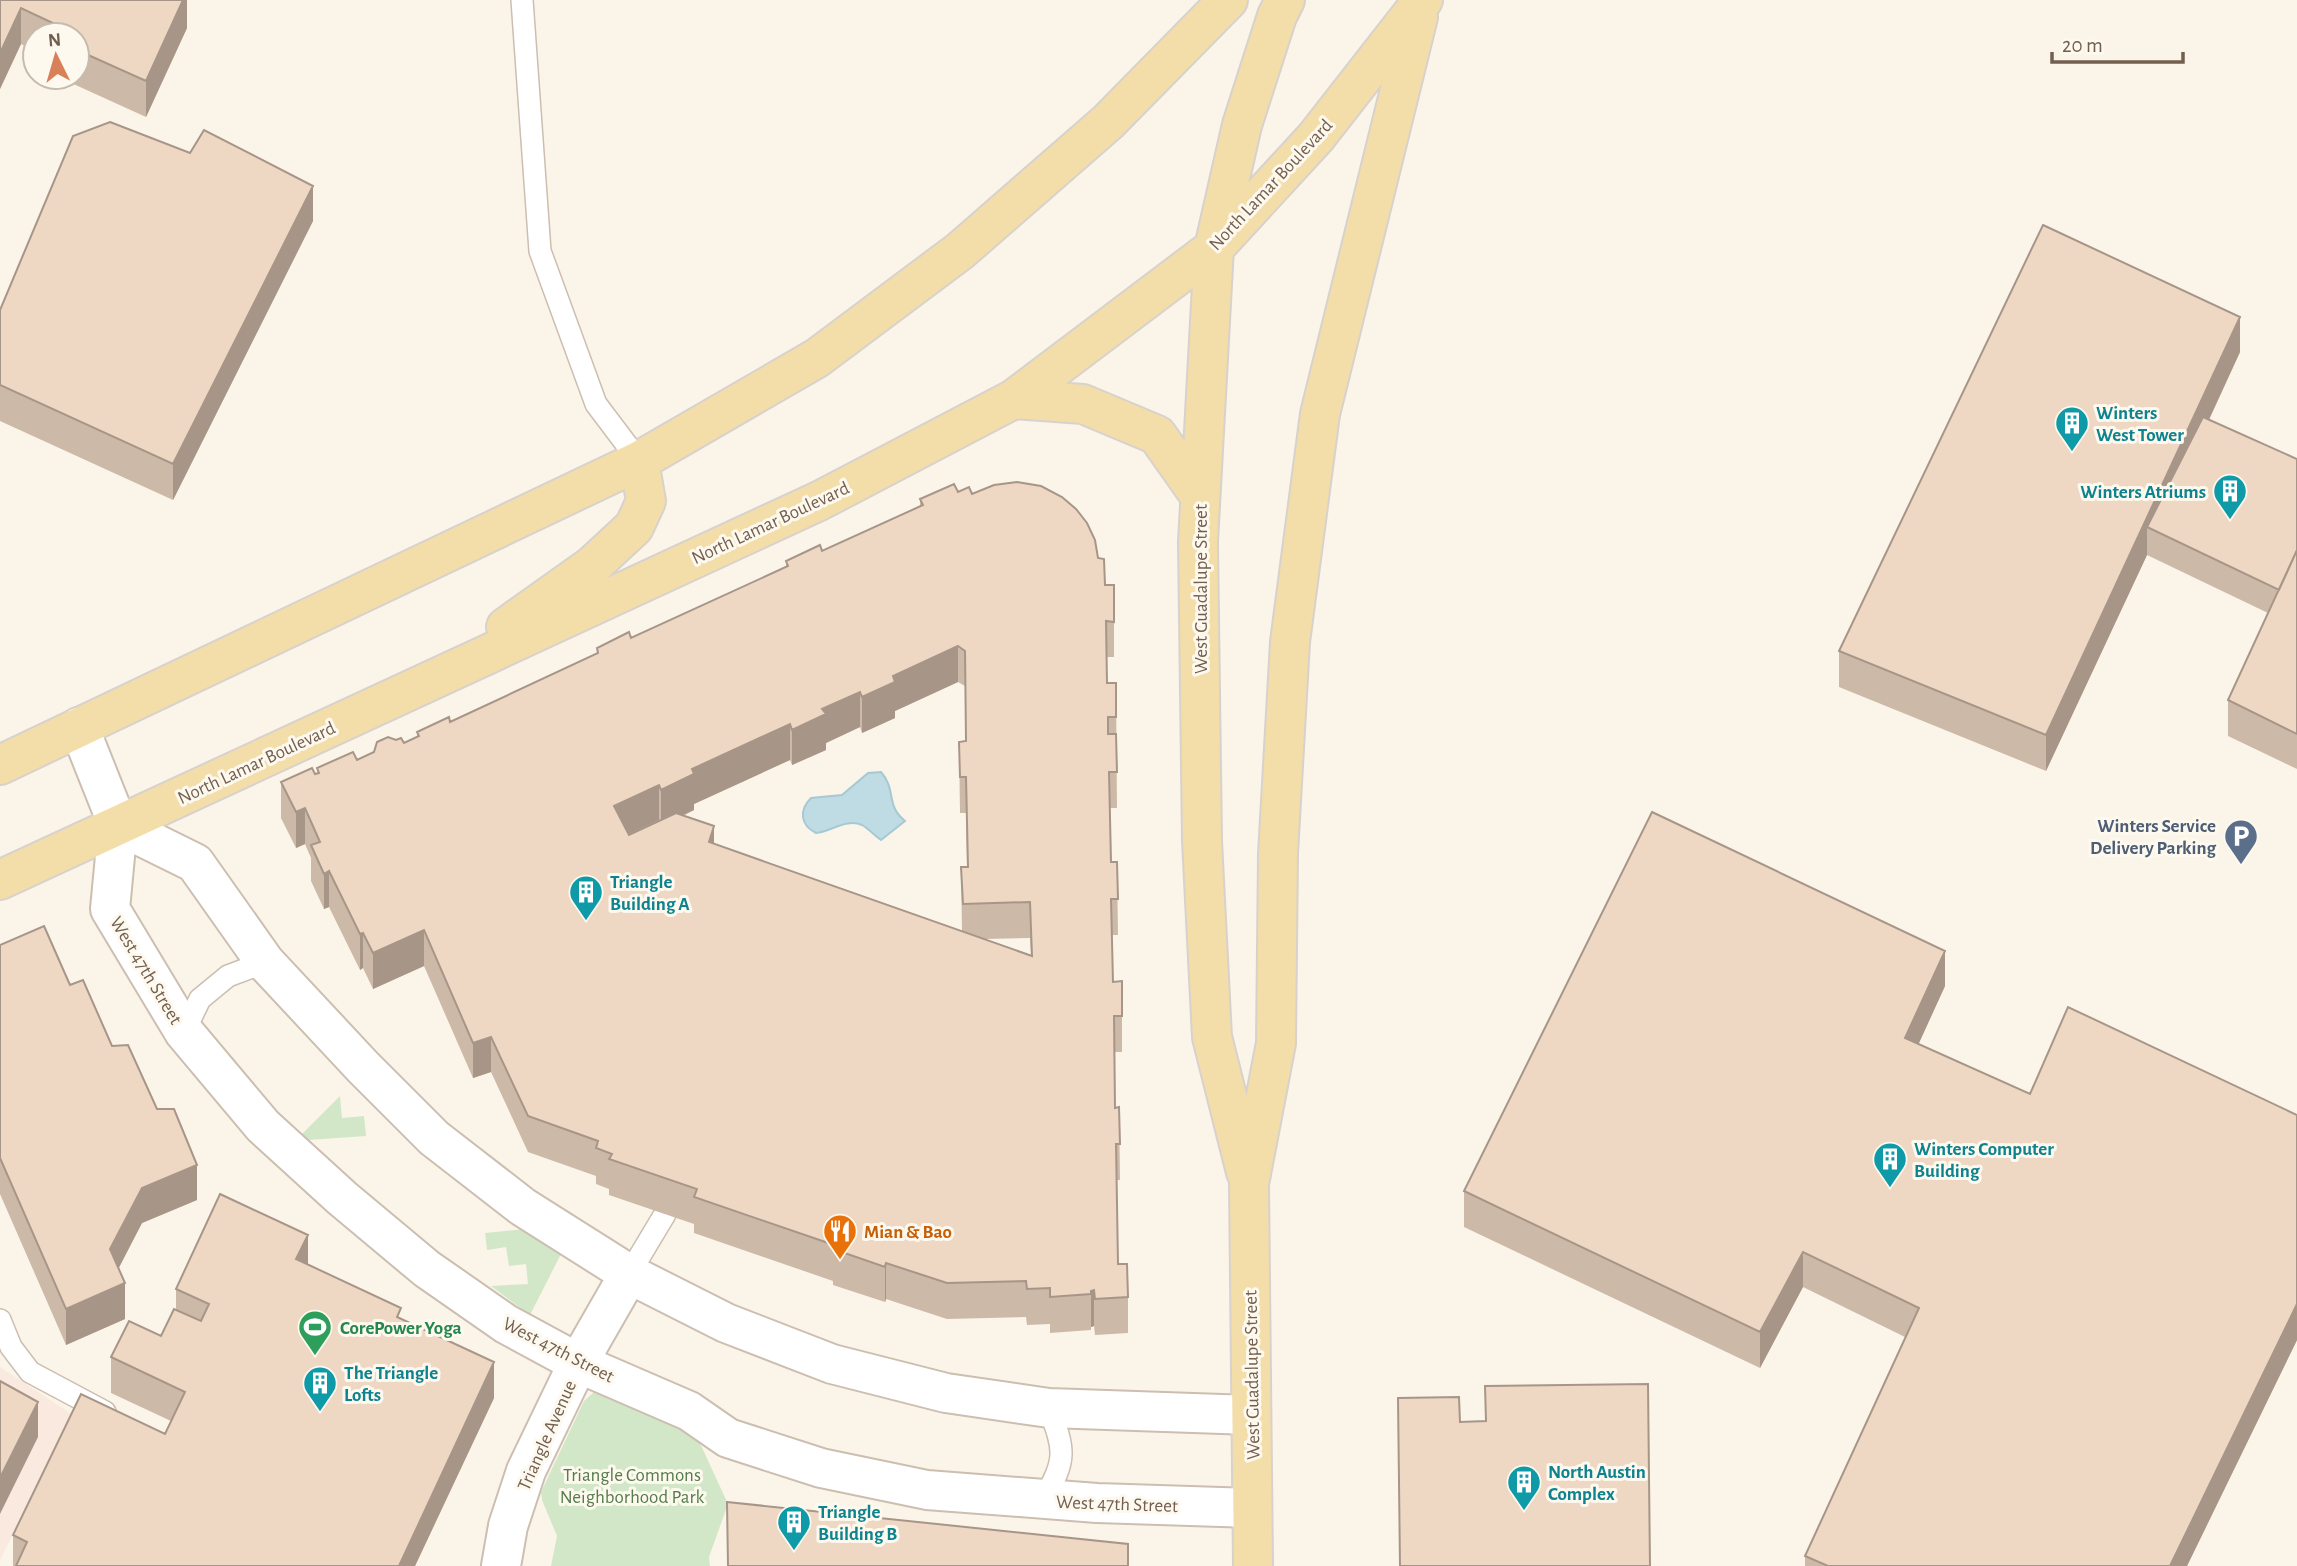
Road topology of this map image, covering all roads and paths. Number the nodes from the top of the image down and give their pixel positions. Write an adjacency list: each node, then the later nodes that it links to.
1 (522, 0): 7 (lane)
2 (1228, 0): 7 (main road)
3 (1285, 0): 5 (main road, West Guadalupe Street)
4 (1422, 2): 5 (main road, North Lamar Boulevard); 16 (main road, West Guadalupe Street)
5 (1214, 248): 6 (main road, North Lamar Boulevard); 8 (main road, West Guadalupe Street)
6 (1014, 399): 8 (main road); 9 (main road, North Lamar Boulevard)
7 (639, 461): 9 (main road); 10 (main road)
8 (1200, 496): 16 (main road, West Guadalupe Street)
9 (433, 679): 12 (main road, North Lamar Boulevard)
10 (79, 727): 11 (main road); 12 (street, West 47th Street)
11 (0, 765)
12 (118, 825): 13 (main road, North Lamar Boulevard); 14 (street); 15 (street, West 47th Street)
13 (0, 880)
14 (265, 962): 15 (lane); 18 (street)
15 (184, 1032): 20 (street, West 47th Street)
16 (1249, 1184): 22 (main road, West Guadalupe Street)
17 (665, 1214): 18 (lane)
18 (629, 1274): 20 (street, Triangle Avenue); 21 (street)
19 (0, 1320): 23 (lane)
20 (578, 1363): 24 (street, West 47th Street); 26 (street, Triangle Avenue)
21 (1049, 1408): 22 (street); 24 (lane)
22 (1251, 1415): 25 (main road, West Guadalupe Street)
23 (127, 1425)
24 (1043, 1500): 25 (street, West 47th Street)
25 (1252, 1508): 27 (main road, West Guadalupe Street)
26 (500, 1566)
27 (1254, 1566)

